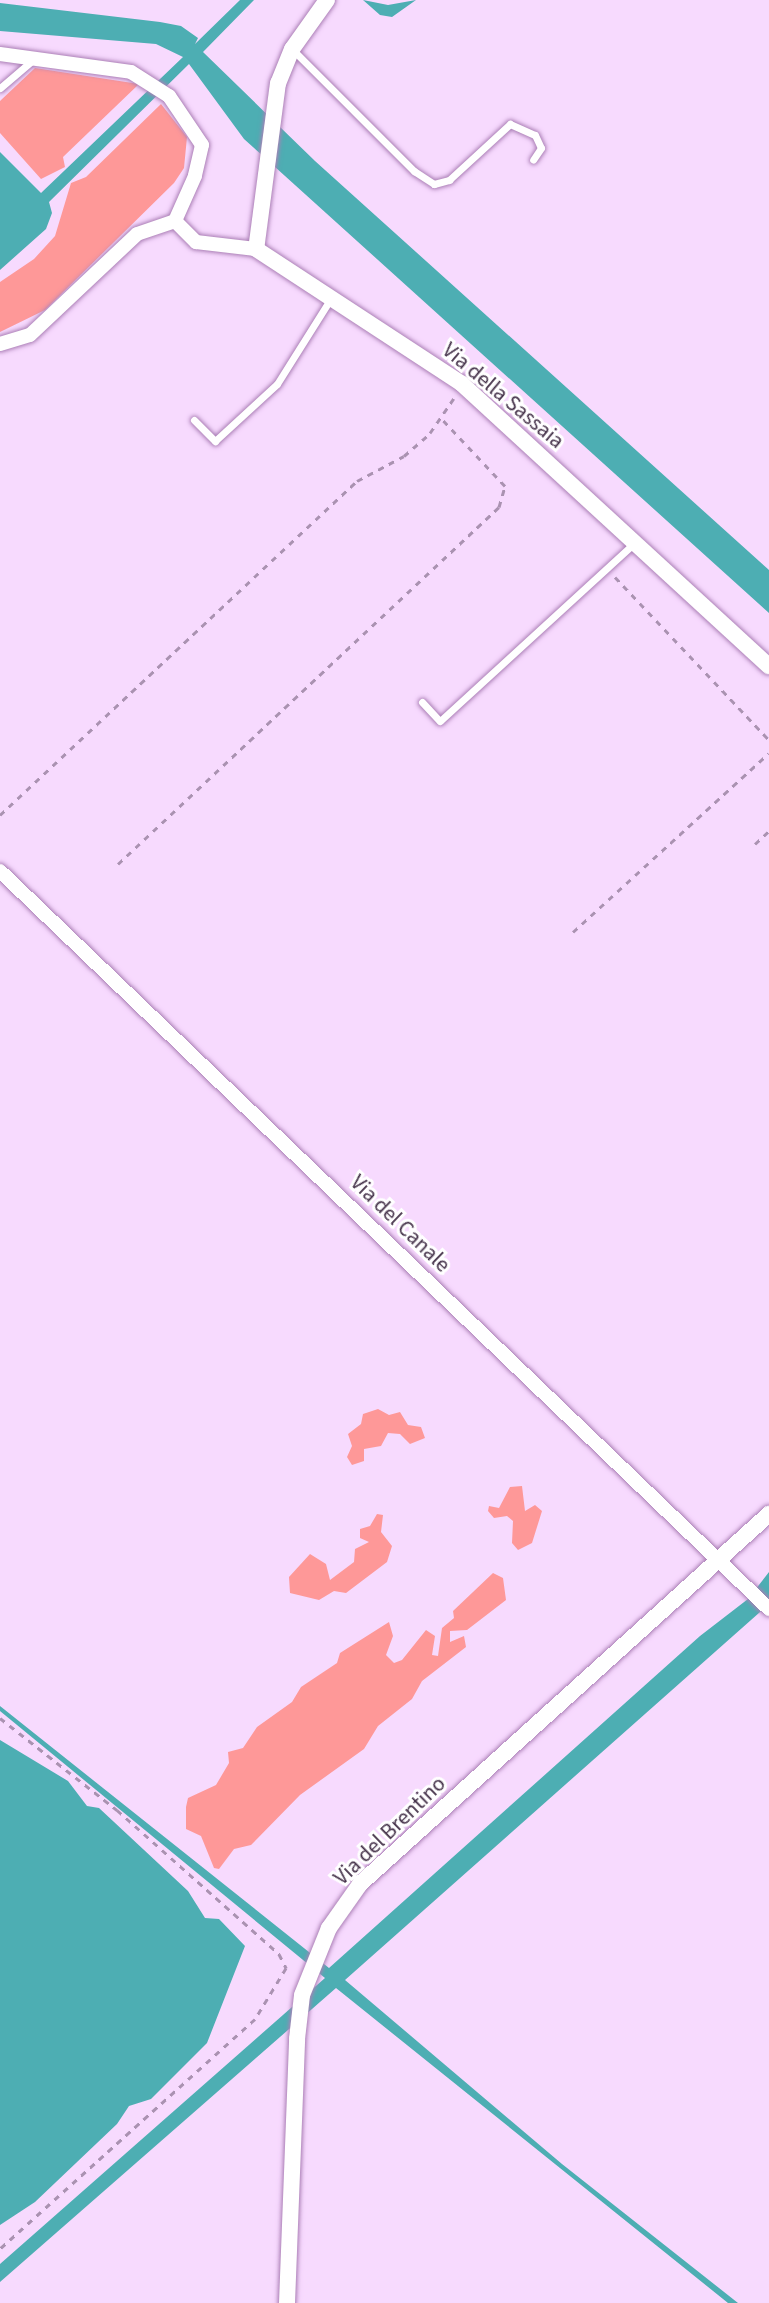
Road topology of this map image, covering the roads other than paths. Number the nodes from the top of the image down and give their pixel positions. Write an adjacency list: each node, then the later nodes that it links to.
1 (327, 0): 2 (street)
2 (292, 49): 6 (lane); 8 (street)
3 (0, 54): 4 (street)
4 (36, 57): 5 (lane); 7 (street)
5 (0, 88)
6 (533, 160)
7 (175, 221): 8 (street, Via della Sassaia); 10 (street)
8 (256, 249): 9 (street, Via della Sassaia)
9 (332, 296): 11 (lane); 12 (street, Via della Sassaia)
10 (0, 344)
11 (194, 420)
12 (636, 541): 13 (street, Via della Sassaia); 14 (lane)
13 (769, 666)
14 (422, 702)
15 (0, 871): 17 (street, Via del Canale)
16 (769, 1514): 17 (street, Via del Brentino)
17 (718, 1560): 18 (street, Via del Canale); 19 (street, Via del Brentino)
18 (769, 1609)
19 (287, 2303)

